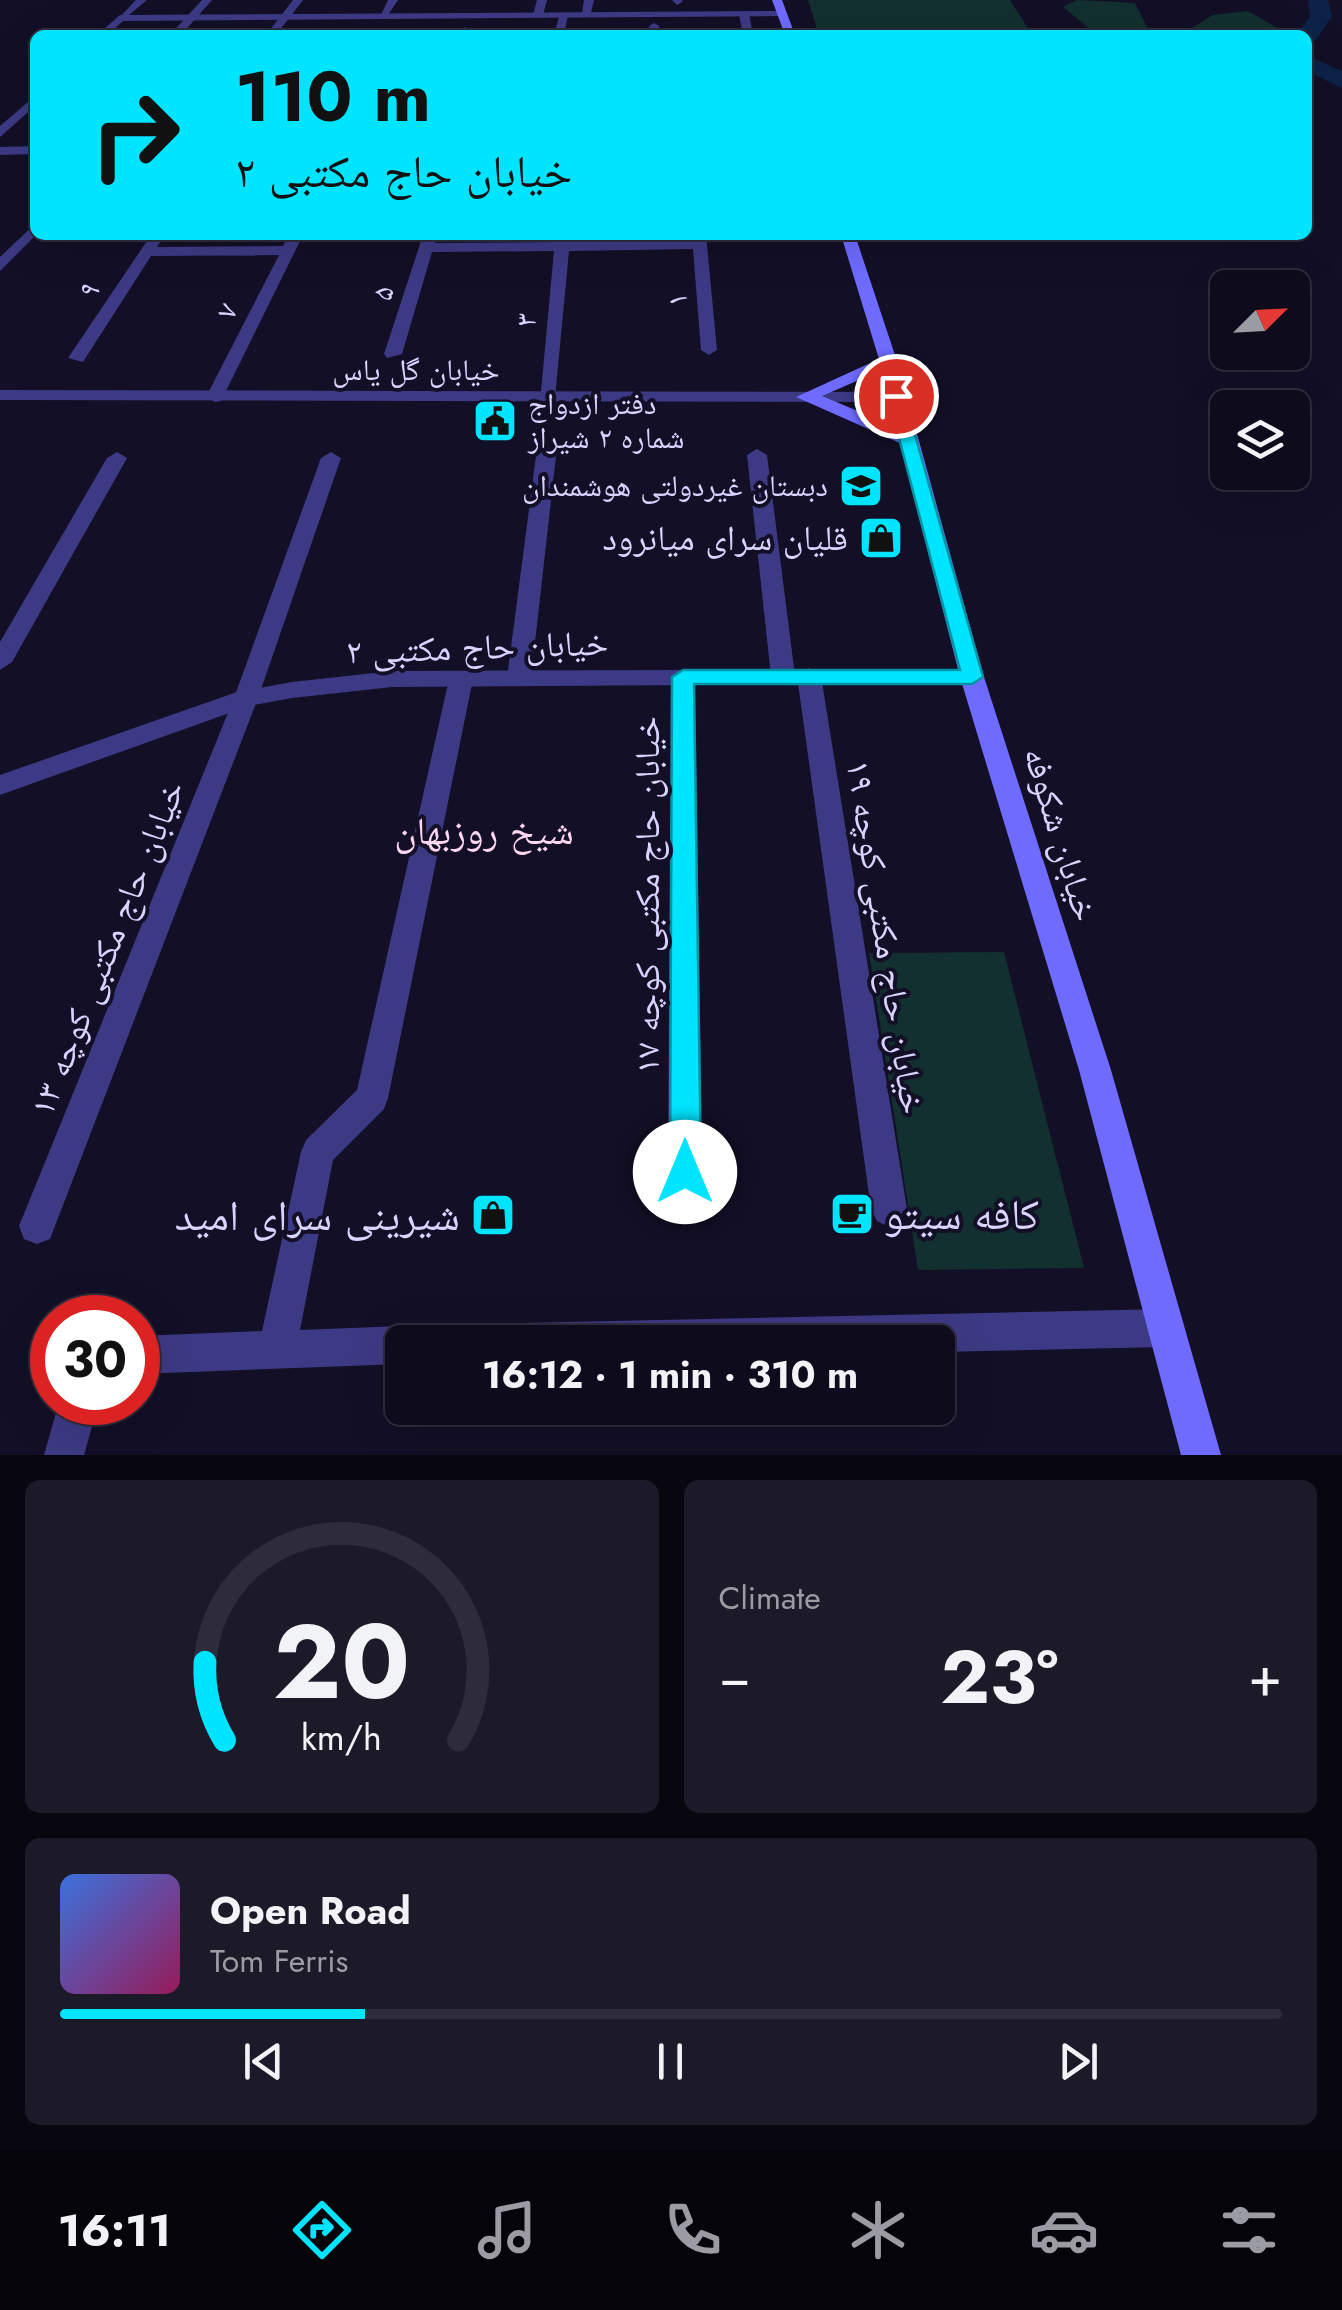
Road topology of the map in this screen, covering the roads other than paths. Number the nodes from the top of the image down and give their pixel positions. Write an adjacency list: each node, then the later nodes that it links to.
1 (142, 0): 16 (street)
2 (207, 0): 15 (street)
3 (298, 0): 13 (street)
4 (393, 0): 14 (street)
5 (542, 0): 8 (street)
6 (589, 0): 10 (street)
7 (776, 0): 12 (main road)
8 (538, 14): 9 (street); 14 (street)
9 (562, 14): 10 (street); 20 (street)
10 (587, 14): 11 (street)
11 (744, 14): 12 (street); 21 (street)
12 (780, 14): 22 (main road)
13 (287, 15): 14 (street); 15 (street); 19 (street)
14 (386, 15)
15 (192, 16): 16 (street); 18 (street)
16 (120, 18): 17 (street)
17 (107, 30)
18 (179, 30)
19 (275, 30)
20 (560, 30)
21 (747, 30)
22 (788, 30)
23 (30, 104): 24 (street)
24 (0, 132)
25 (30, 150): 26 (street)
26 (0, 151)
27 (30, 233): 35 (street)
28 (154, 240): 34 (street, ۹)
29 (699, 240): 31 (street); 36 (street, ۱)
30 (850, 240): 39 (main road, خیابان شکوفه)
31 (562, 241): 32 (street); 45 (street, ۳)
32 (428, 242): 37 (street, ۵)
33 (292, 243): 34 (street); 43 (street, ۷)
34 (146, 252): 38 (street, ۹)
35 (0, 266)
36 (709, 350)
37 (393, 354)
38 (77, 358)
39 (888, 361): 42 (main road, خیابان شکوفه); 44 (main road)
40 (0, 395): 41 (street, خیابان گل یاس)
41 (56, 395): 43 (street, خیابان گل یاس); 46 (street, خیابان گل یاس)
42 (896, 396): 44 (street, خیابان گل یاس); 47 (main road, خیابان شکوفه)
43 (214, 397): 45 (street, خیابان گل یاس)
44 (805, 397): 45 (street, خیابان گل یاس); 47 (main road)
45 (546, 398)
46 (0, 408)
47 (909, 440): 55 (main road, خیابان شکوفه)
48 (758, 454): 53 (street, خیابان حاج مکتبی کوچه ۱۹)
49 (546, 456): 57 (street)
50 (117, 458): 52 (street)
51 (330, 458): 58 (street, خیابان حاج مکتبی کوچه ۱۳)
52 (0, 662)
53 (796, 676): 54 (street, خیابان حاج مکتبی ۲); 55 (street, خیابان حاج مکتبی ۲); 61 (street, خیابان حاج مکتبی کوچه ۱۹)
54 (683, 677): 57 (street, خیابان حاج مکتبی ۲); 60 (street, خیابان حاج مکتبی کوچه ۱۷)
55 (972, 677): 63 (main road, خیابان شکوفه)
56 (461, 678): 57 (street, خیابان حاج مکتبی ۲); 58 (street, خیابان حاج مکتبی ۲); 66 (street)
57 (519, 678)
58 (246, 698): 59 (street, خیابان حاج مکتبی ۲); 62 (street, خیابان حاج مکتبی کوچه ۱۳)
59 (0, 785)
60 (685, 1172)
61 (889, 1210)
62 (37, 1226)
63 (1164, 1328): 64 (street); 70 (main road, خیابان شکوفه)
64 (955, 1333)
65 (385, 1345): 66 (street)
66 (277, 1348): 67 (street)
67 (160, 1354)
68 (72, 1425): 69 (street)
69 (64, 1455)
70 (1201, 1455)

